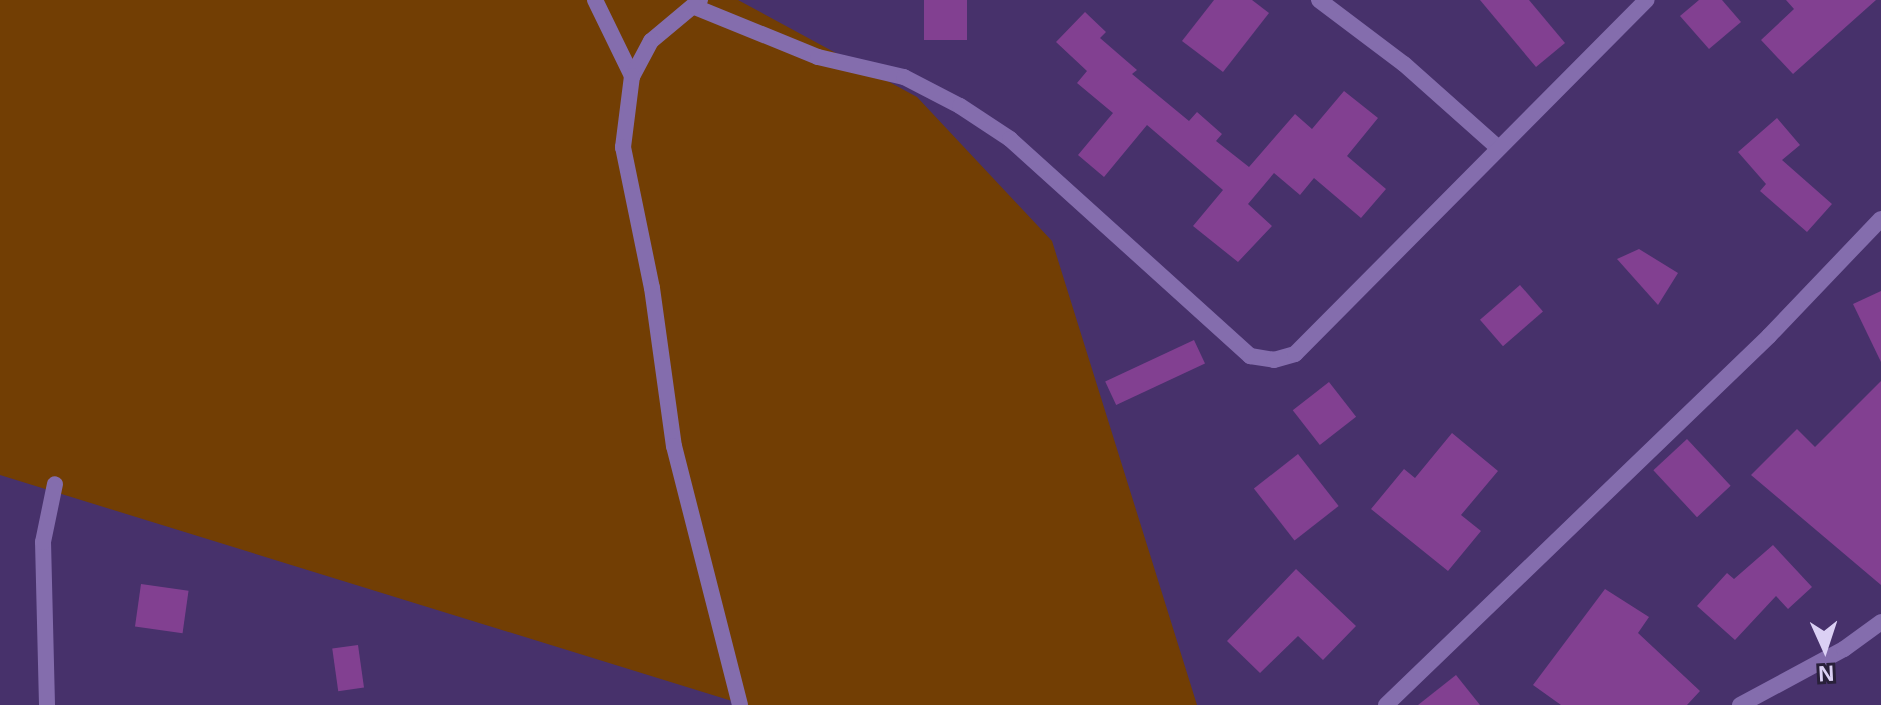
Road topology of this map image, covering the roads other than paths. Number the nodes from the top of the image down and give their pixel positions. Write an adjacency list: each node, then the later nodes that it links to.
1 (595, 0): 5 (street)
2 (1319, 0): 6 (street)
3 (1647, 0): 6 (street)
4 (698, 4): 5 (street); 6 (street)
5 (632, 76): 11 (street)
6 (1496, 146)
7 (1881, 219): 12 (street)
8 (55, 484): 10 (street)
9 (1881, 622): 13 (street)
10 (47, 705)
11 (740, 705)
12 (1386, 705)
13 (1740, 705)

